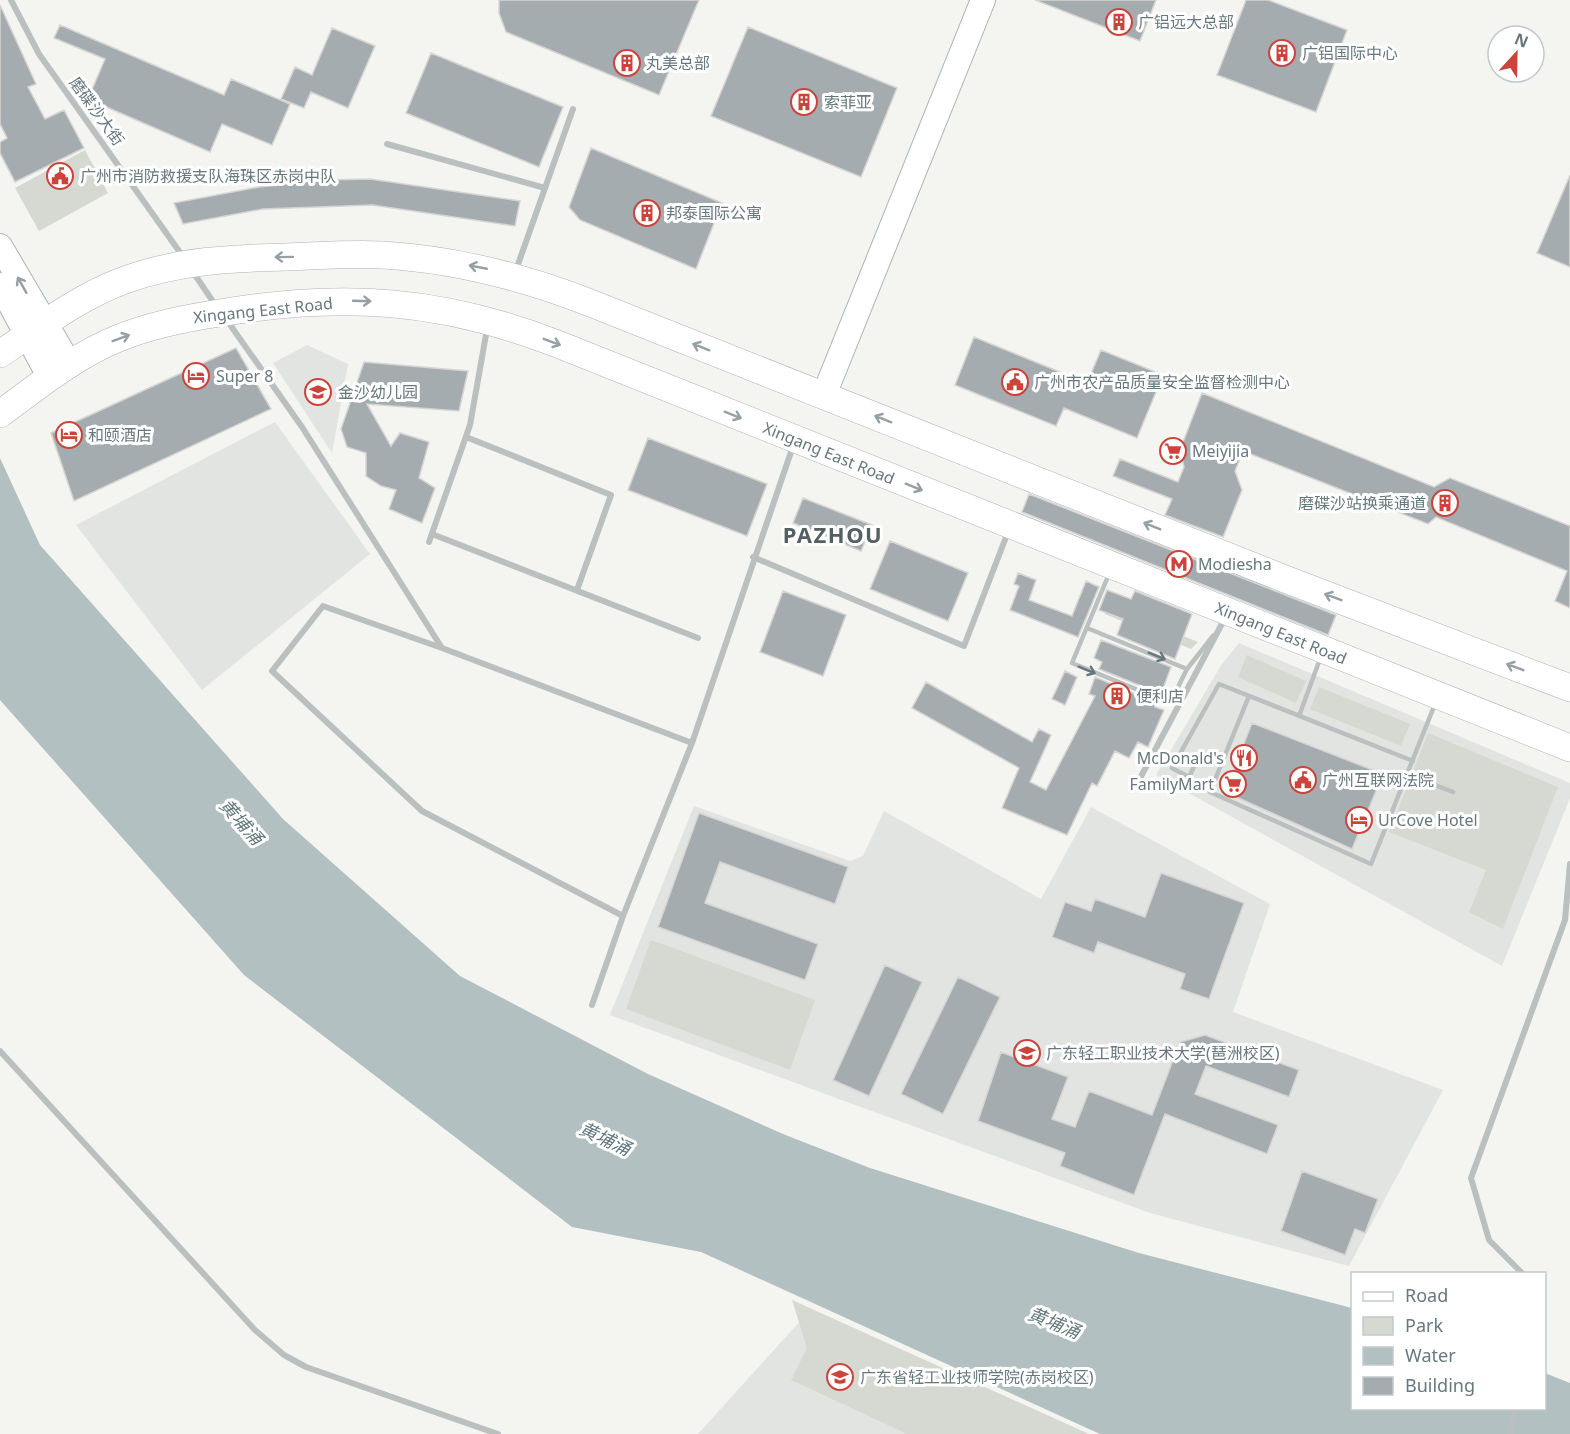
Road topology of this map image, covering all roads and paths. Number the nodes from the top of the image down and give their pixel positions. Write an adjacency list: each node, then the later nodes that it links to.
1 (12, 0): 7 (street, 磨碟沙大街)
2 (983, 0): 15 (street)
3 (573, 109): 5 (street)
4 (387, 144): 5 (street)
5 (545, 188): 8 (street)
6 (0, 246): 12 (street, one-way to 6)
7 (188, 264): 8 (main road, one-way to 7); 10 (street, 磨碟沙大街); 12 (main road)
8 (514, 276): 15 (main road, one-way to 8)
9 (0, 285): 12 (street)
10 (221, 313): 11 (main road, Xingang East Road, one-way to 11); 14 (main road, Xingang East Road, one-way to 10); 28 (street, 磨碟沙大街)
11 (488, 320): 17 (street); 18 (main road, Xingang East Road, one-way to 18)
12 (36, 330): 13 (main road); 14 (street)
13 (0, 354)
14 (60, 372): 16 (main road, Xingang East Road)
15 (824, 395): 31 (main road, one-way to 15)
16 (0, 414)
17 (466, 437): 20 (street); 24 (street)
18 (795, 440): 19 (main road, Xingang East Road, one-way to 19); 22 (street)
19 (1011, 525): 22 (street); 23 (main road, Xingang East Road)
20 (432, 534): 21 (street); 24 (street)
21 (429, 542)
22 (753, 557): 35 (street)
23 (1113, 566): 25 (main road, Xingang East Road); 26 (lane)
24 (577, 590): 27 (street)
25 (1224, 620): 29 (main road, Xingang East Road); 30 (lane); 40 (street)
26 (1087, 628): 30 (lane, one-way to 30); 30 (lane, one-way to 30)
27 (698, 638)
28 (442, 648): 35 (street); 43 (street)
29 (1323, 650): 33 (main road, Xingang East Road); 34 (lane)
30 (1187, 669)
31 (1570, 688)
32 (1249, 696): 34 (lane); 37 (lane); 39 (lane)
33 (1438, 696): 36 (main road, Xingang East Road); 38 (lane)
34 (1299, 716): 38 (lane)
35 (692, 743): 43 (street)
36 (1570, 748)
37 (1200, 754)
38 (1413, 762): 39 (lane)
39 (1407, 774): 41 (lane)
40 (1137, 784)
41 (1453, 792)
42 (1570, 864): 46 (street)
43 (623, 916): 44 (street)
44 (592, 1005)
45 (0, 1051): 48 (street)
46 (1521, 1272)
47 (1515, 1410): 49 (street)
48 (498, 1434)
49 (1510, 1434)

